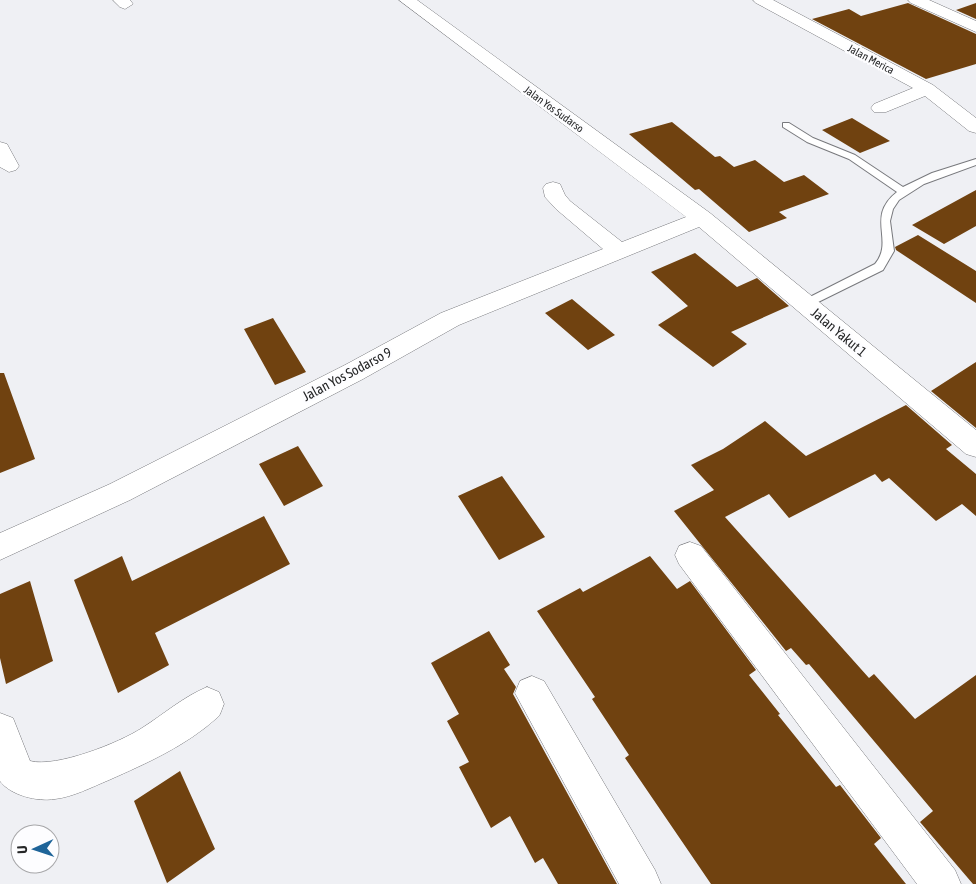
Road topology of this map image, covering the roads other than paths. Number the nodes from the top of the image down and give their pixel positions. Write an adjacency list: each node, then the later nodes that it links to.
1 (407, 0): 14 (street, Jalan Yos Sudarso)
2 (761, 0): 5 (street, Jalan Merica)
3 (916, 0): 4 (street)
4 (976, 28)
5 (927, 89): 6 (street); 8 (street, Jalan Merica)
6 (880, 108)
7 (786, 125): 13 (lane)
8 (976, 127)
9 (0, 148): 11 (street)
10 (976, 162): 13 (lane)
11 (9, 166)
12 (553, 188): 15 (street)
13 (902, 191): 16 (lane)
14 (702, 218): 15 (street, Jalan Yos Sodarso 9); 16 (street, Jalan Yakut 1)
15 (618, 250): 18 (street, Jalan Yos Sodarso 9)
16 (806, 304): 17 (street, Jalan Yakut 1)
17 (976, 446)
18 (0, 546)
19 (690, 555): 24 (street)
20 (532, 693): 23 (street)
21 (207, 704): 22 (street)
22 (0, 731)
23 (641, 884)
24 (941, 884)

